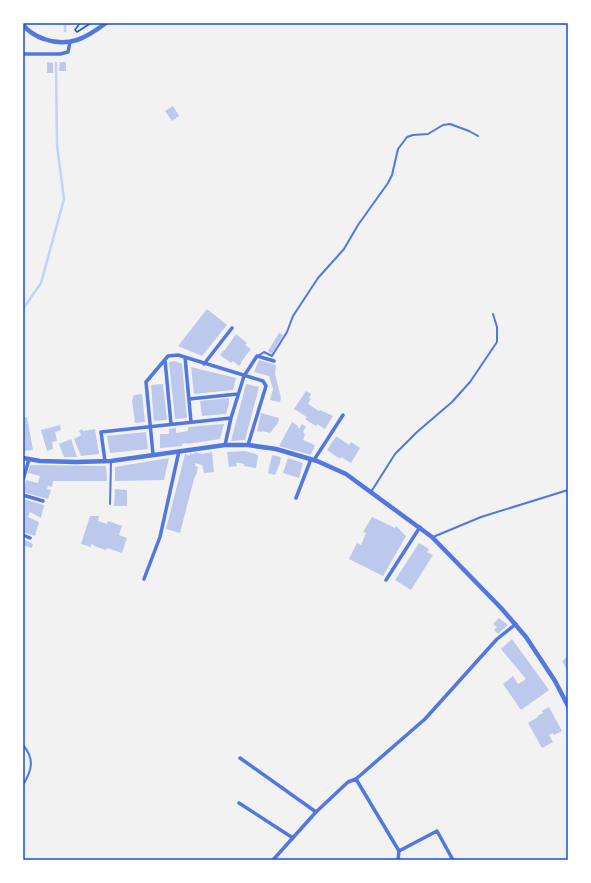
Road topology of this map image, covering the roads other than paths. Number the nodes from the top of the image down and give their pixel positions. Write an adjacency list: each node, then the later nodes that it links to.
1 (106, 23): 3 (street)
2 (23, 25): 3 (street)
3 (70, 42): 4 (street)
4 (23, 54)
5 (478, 136): 8 (lane)
6 (494, 314): 32 (lane)
7 (232, 328): 12 (street)
8 (257, 356): 11 (street); 13 (street)
9 (185, 357): 10 (street); 12 (street); 15 (street)
10 (164, 359): 19 (street); 20 (street)
11 (274, 361)
12 (204, 364): 13 (street)
13 (244, 376): 14 (street); 22 (street)
14 (238, 394): 15 (street); 17 (street)
15 (189, 398): 18 (street)
16 (343, 415): 27 (street)
17 (231, 418): 18 (street); 21 (street)
18 (191, 422): 19 (street)
19 (171, 424): 20 (street)
20 (150, 427): 24 (street); 28 (street)
21 (225, 445): 22 (street); 23 (street)
22 (248, 445): 27 (street)
23 (179, 451): 24 (street); 41 (street)
24 (153, 454): 29 (street)
25 (23, 458): 26 (street)
26 (29, 459): 28 (street); 30 (street)
27 (312, 460): 32 (street); 34 (street)
28 (105, 461): 29 (street)
29 (111, 461): 36 (lane)
30 (23, 480)
31 (568, 490): 39 (lane)
32 (371, 492): 37 (street)
33 (23, 495): 35 (street)
34 (296, 498)
35 (43, 502)
36 (110, 504)
37 (420, 527): 39 (street); 42 (street)
38 (23, 535): 40 (street)
39 (432, 537): 43 (street)
40 (30, 538)
41 (144, 579)
42 (386, 580)
43 (516, 624): 44 (street); 47 (street)
44 (568, 706)
45 (23, 745): 48 (lane)
46 (240, 758): 50 (street)
47 (356, 779): 50 (street); 52 (street)
48 (23, 785)
49 (239, 803): 51 (street)
50 (316, 812): 51 (street)
51 (293, 838): 53 (street)
52 (399, 851): 54 (street); 55 (street)
53 (273, 860)
54 (398, 860)
55 (453, 860)

